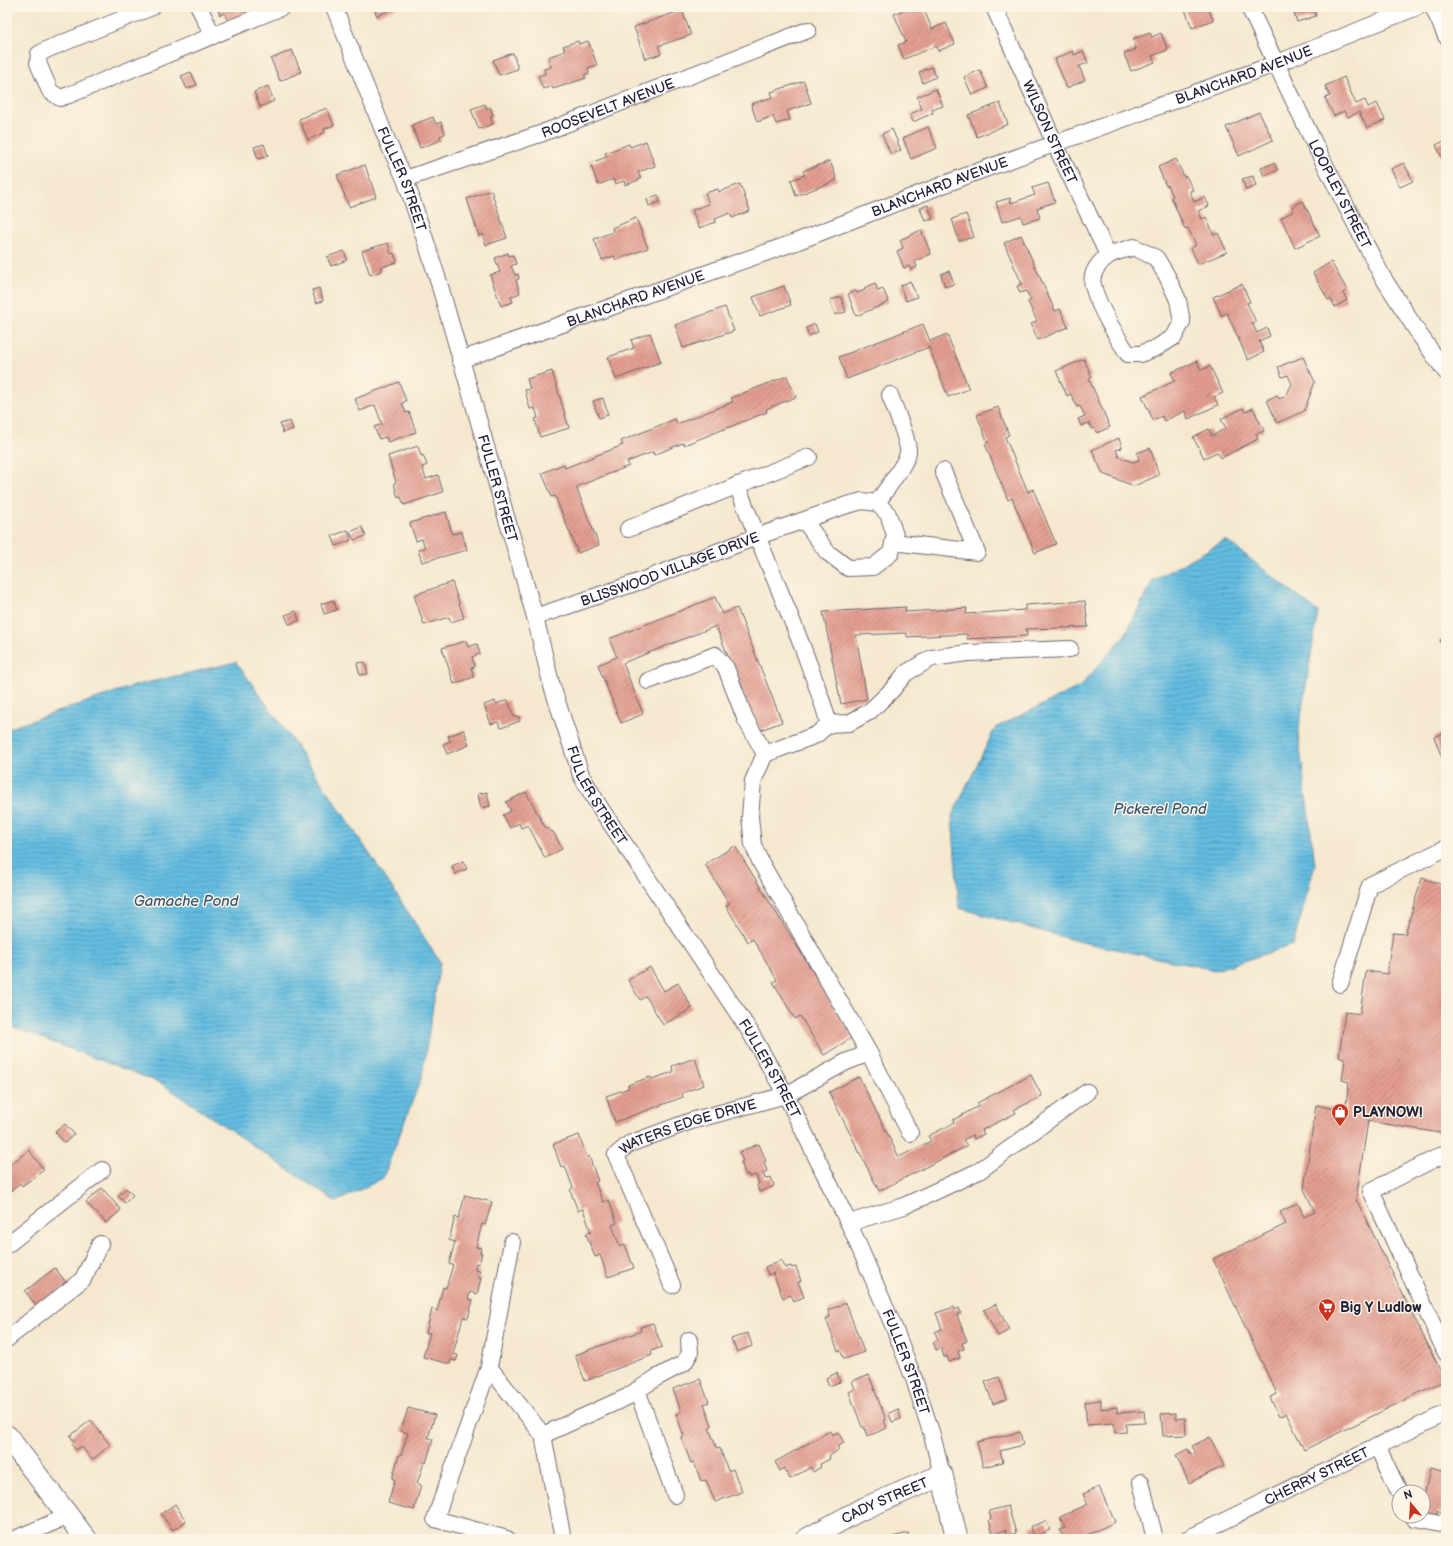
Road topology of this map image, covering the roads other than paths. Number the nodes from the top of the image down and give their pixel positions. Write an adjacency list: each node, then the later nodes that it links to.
1 (152, 7): 10 (street)
2 (199, 7): 10 (street)
3 (282, 7): 10 (street)
4 (334, 7): 14 (street, FULLER STREET)
5 (994, 7): 13 (street, WILSON STREET)
6 (1249, 7): 12 (street, LOOPLEY STREET)
7 (1417, 7): 12 (street, BLANCHARD AVENUE)
8 (1433, 7): 11 (street)
9 (808, 30): 14 (street, ROOSEVELT AVENUE)
10 (213, 36)
11 (1446, 36)
12 (1276, 64): 13 (street, BLANCHARD AVENUE); 17 (street, LOOPLEY STREET)
13 (1055, 144): 15 (street, WILSON STREET); 16 (street, BLANCHARD AVENUE)
14 (405, 179): 16 (street, FULLER STREET)
15 (1108, 255): 15 (street)
16 (460, 360): 27 (street, FULLER STREET)
17 (1446, 372)
18 (890, 395): 22 (street)
19 (809, 457): 21 (street)
20 (943, 471): 26 (street)
21 (737, 485): 24 (street); 25 (street)
22 (877, 503): 23 (street, BLISSWOOD VILLAGE DRIVE); 26 (street)
23 (804, 520): 25 (street, BLISSWOOD VILLAGE DRIVE); 26 (street)
24 (628, 529)
25 (756, 537): 27 (street, BLISSWOOD VILLAGE DRIVE); 30 (street)
26 (893, 542)
27 (535, 617): 37 (street, FULLER STREET)
28 (1070, 649): 30 (street)
29 (648, 681): 31 (street)
30 (829, 724): 31 (street)
31 (765, 754): 35 (street)
32 (1446, 848): 33 (street)
33 (1439, 856): 34 (street)
34 (1340, 984)
35 (868, 1054): 37 (street, WATERS EDGE DRIVE); 38 (street)
36 (1087, 1092): 41 (street)
37 (786, 1095): 41 (street, FULLER STREET); 45 (street, WATERS EDGE DRIVE)
38 (910, 1133)
39 (1446, 1153): 48 (street)
40 (102, 1170): 44 (street)
41 (849, 1223): 55 (street, FULLER STREET)
42 (512, 1242): 49 (street)
43 (100, 1244): 46 (street)
44 (7, 1246)
45 (672, 1285)
46 (7, 1339)
47 (689, 1340): 50 (street)
48 (1446, 1353)
49 (489, 1366): 52 (street); 64 (street)
50 (637, 1390): 52 (street); 58 (street)
51 (1446, 1413): 54 (street, CHERRY STREET)
52 (543, 1435): 65 (street)
53 (7, 1436): 59 (main road)
54 (1377, 1446): 57 (street); 69 (street, CHERRY STREET)
55 (942, 1475): 66 (main road, CADY STREET); 67 (main road, FULLER STREET)
56 (1142, 1482): 68 (street)
57 (1395, 1484)
58 (675, 1495)
59 (68, 1516): 62 (street); 63 (main road)
60 (1431, 1522): 61 (street)
61 (1446, 1525)
62 (15, 1539)
63 (86, 1539)
64 (507, 1539)
65 (564, 1539)
66 (807, 1539)
67 (957, 1539)
68 (1155, 1539)
69 (1187, 1539)

